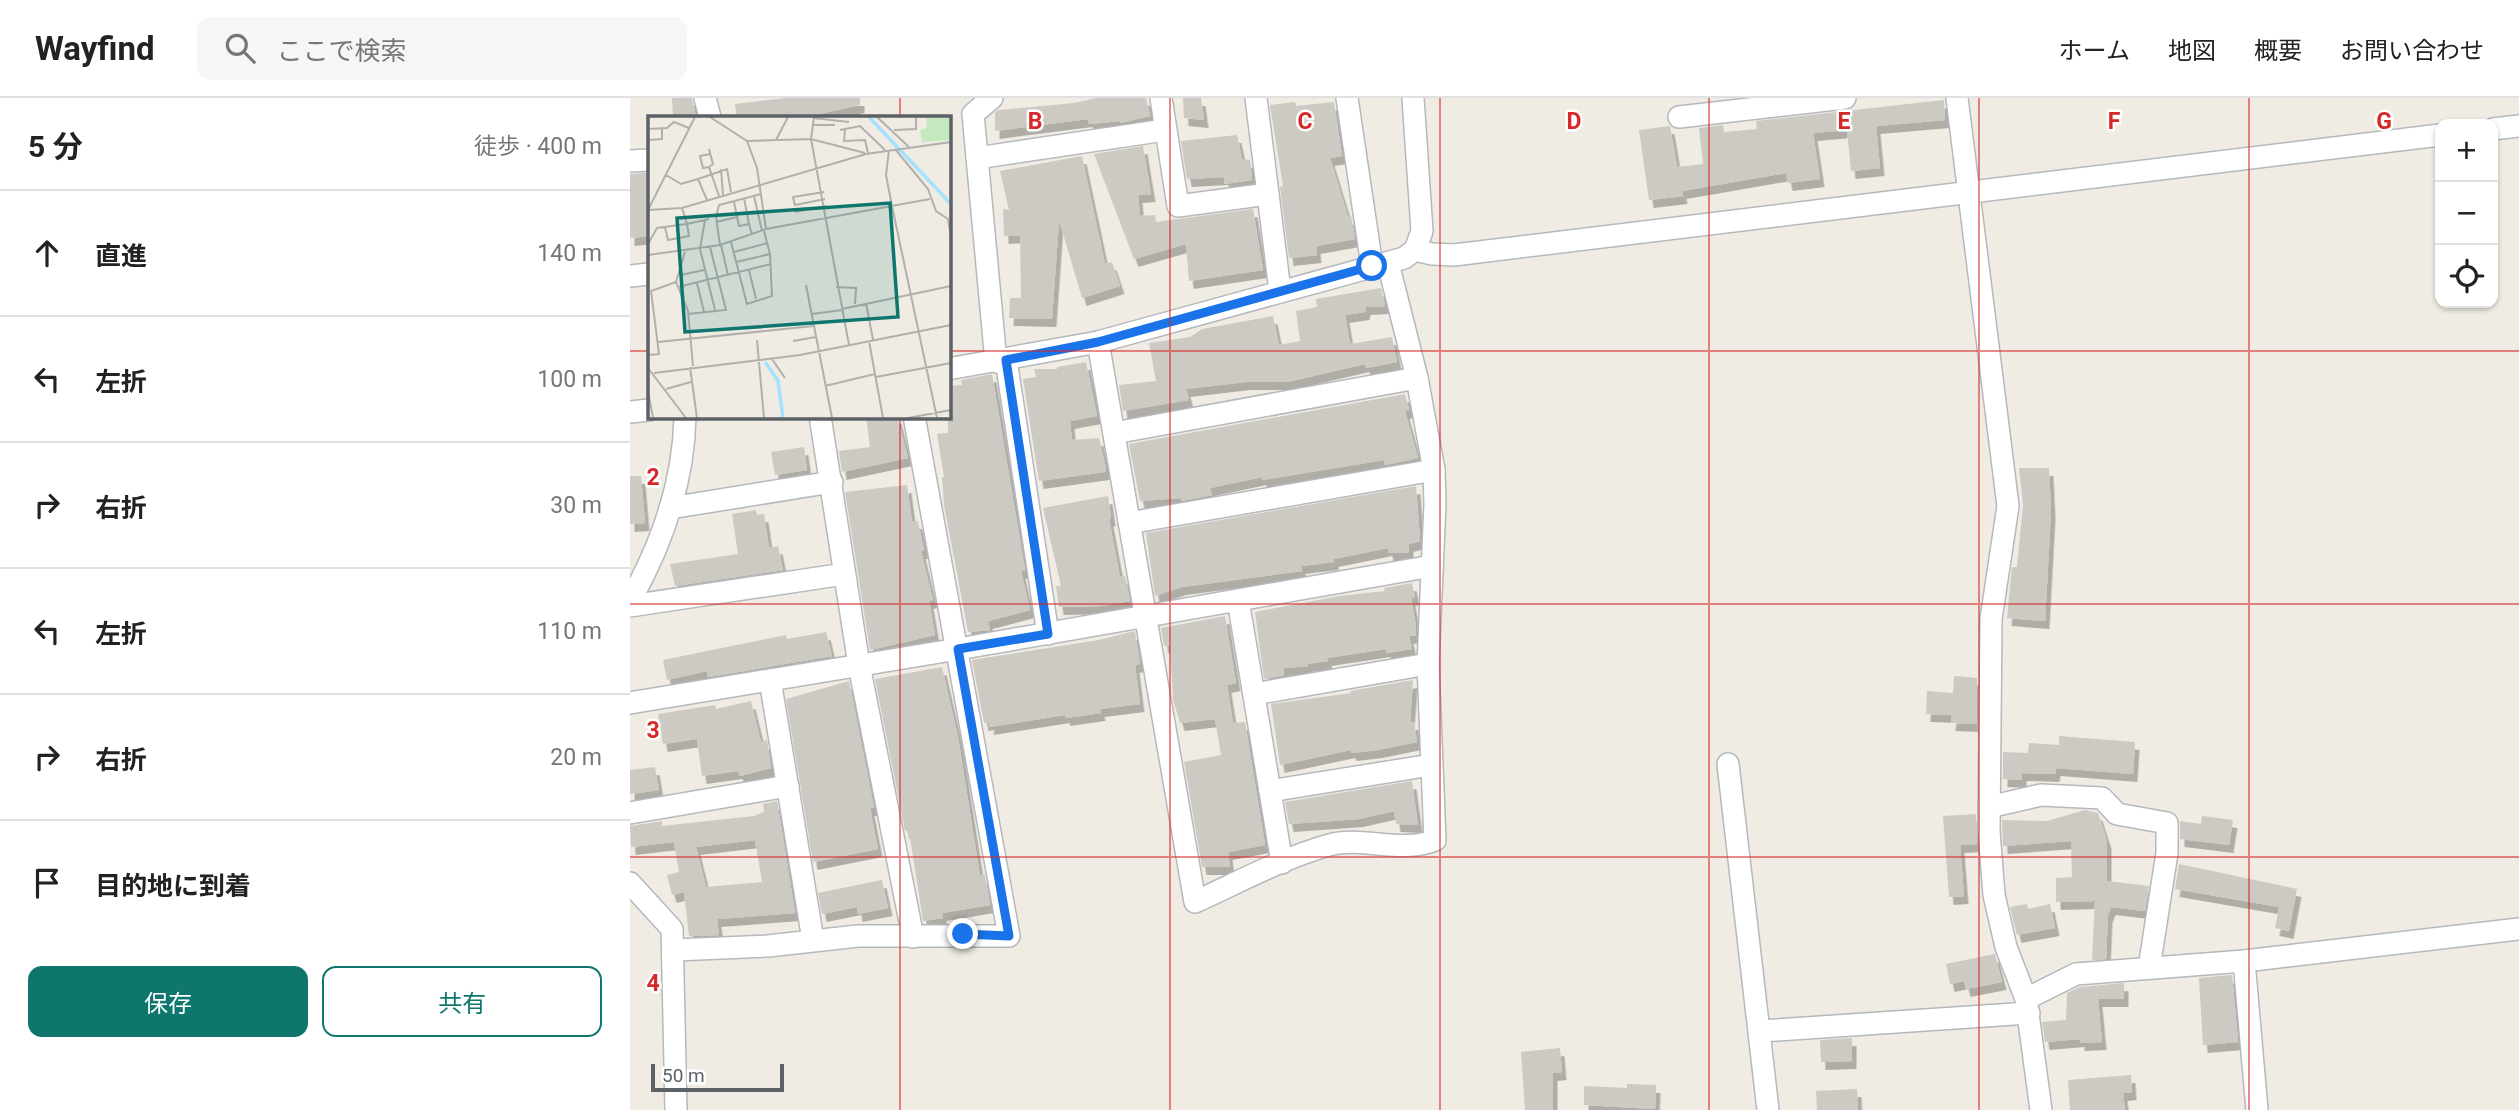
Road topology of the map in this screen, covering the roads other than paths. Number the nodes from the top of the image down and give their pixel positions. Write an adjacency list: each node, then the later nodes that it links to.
1 (705, 98): 9 (street)
2 (992, 98): 15 (street)
3 (1161, 98): 13 (street)
4 (1256, 98): 19 (street)
5 (1347, 98): 21 (street)
6 (1413, 98): 20 (street)
7 (1845, 98): 10 (street)
8 (1957, 98): 18 (street)
9 (710, 116)
10 (1679, 117)
11 (2519, 126): 12 (street)
12 (2498, 128)
13 (1165, 130): 15 (street); 19 (street)
14 (2435, 136): 18 (street)
15 (977, 158): 26 (street)
16 (648, 160): 17 (street)
17 (630, 162)
18 (1968, 192): 20 (street); 55 (street)
19 (1268, 194): 24 (street)
20 (1415, 250): 21 (street)
21 (1380, 265): 24 (street); 28 (street)
22 (648, 274): 23 (street)
23 (630, 276)
24 (1280, 291): 25 (street)
25 (1098, 342): 26 (street); 34 (street)
26 (1001, 361): 27 (street); 44 (street)
27 (950, 369)
28 (1417, 378): 34 (street); 35 (street)
29 (648, 410): 30 (street)
30 (630, 412)
31 (685, 418): 37 (street)
32 (820, 418): 36 (street)
33 (914, 418): 45 (street)
34 (1114, 433): 38 (street)
35 (1434, 470): 38 (street); 39 (street)
36 (832, 482): 37 (street); 40 (street)
37 (670, 508): 42 (street)
38 (1129, 523): 43 (street)
39 (1432, 566): 41 (street); 46 (street)
40 (844, 573): 42 (street); 47 (street)
41 (1238, 600): 43 (street); 49 (street)
42 (630, 604)
43 (1146, 617): 44 (street); 57 (street)
44 (1048, 634): 45 (street)
45 (958, 649): 47 (street); 60 (street)
46 (1427, 664): 49 (street); 52 (street)
47 (859, 665): 48 (street); 60 (street)
48 (770, 680): 50 (street); 53 (street)
49 (1254, 694): 54 (street)
50 (630, 703)
51 (1728, 764): 66 (street)
52 (1431, 765): 54 (street); 57 (street)
53 (788, 786): 56 (street); 61 (street)
54 (1270, 791): 57 (street)
55 (1989, 807): 64 (street); 65 (street)
56 (630, 813)
57 (1282, 863)
58 (630, 883): 62 (street)
59 (2519, 929): 63 (street)
60 (913, 937): 61 (street)
61 (813, 940): 62 (street)
62 (674, 950): 67 (street)
63 (2244, 961): 64 (street); 70 (street)
64 (2149, 968): 65 (street)
65 (2028, 1006): 66 (street); 69 (street)
66 (1761, 1031): 68 (street)
67 (676, 1110)
68 (1768, 1110)
69 (2041, 1110)
70 (2257, 1110)

